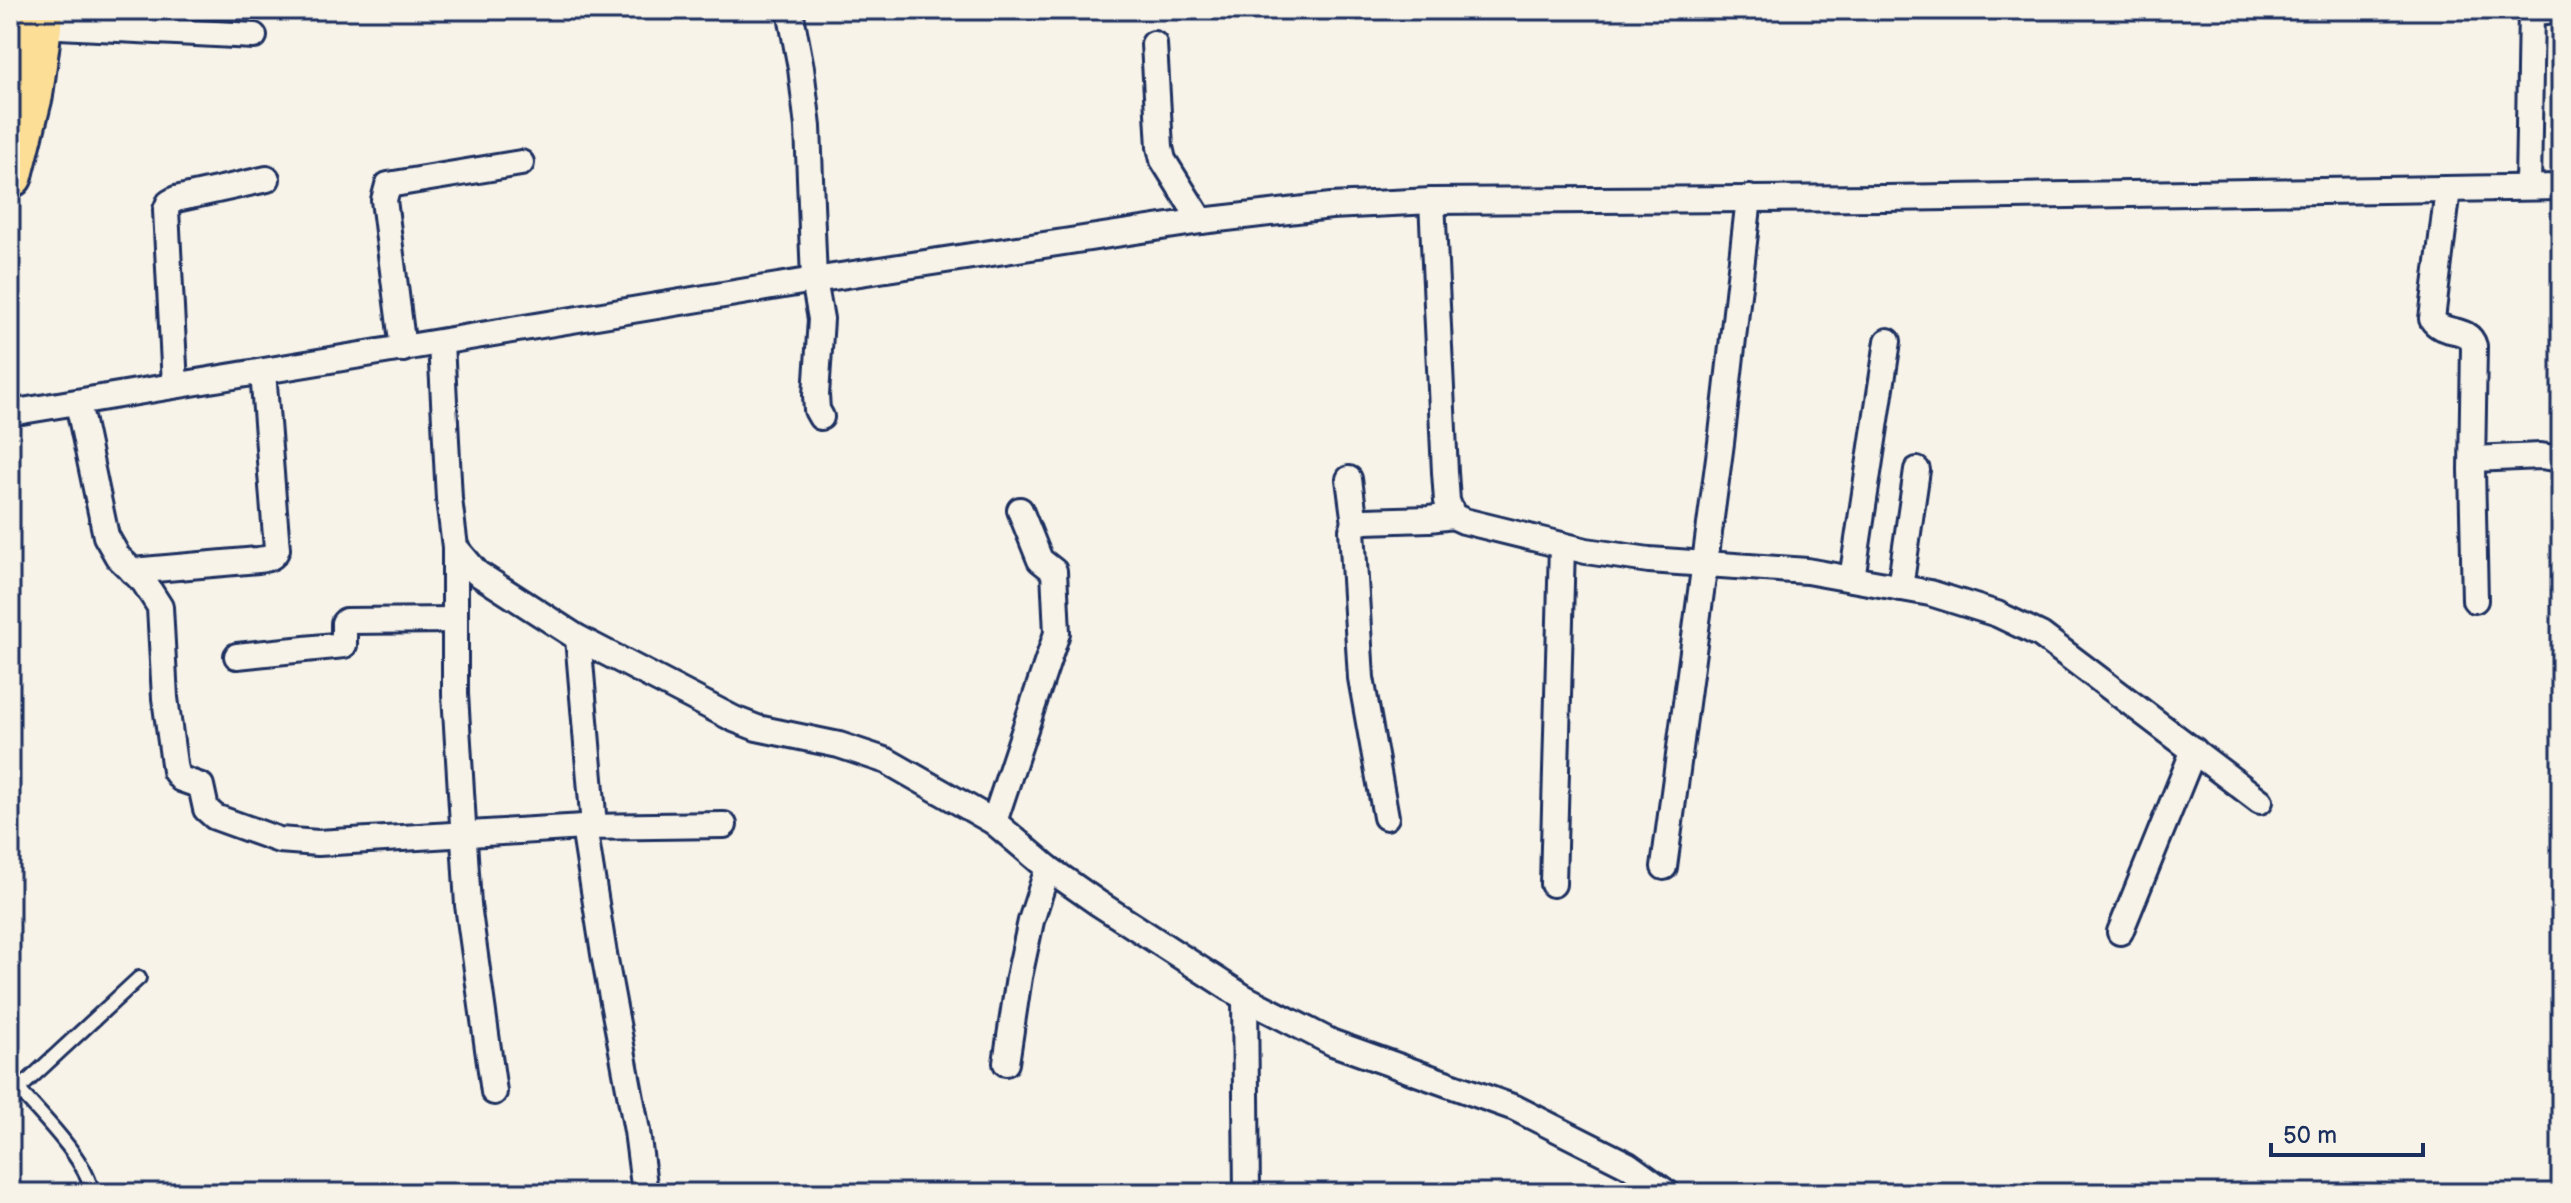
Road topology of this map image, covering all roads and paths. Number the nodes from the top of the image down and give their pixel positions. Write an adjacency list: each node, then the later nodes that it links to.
1 (790, 10): 16 (street)
2 (2561, 10): 3 (street)
3 (2531, 11): 10 (street)
4 (41, 17): 5 (street); 8 (highway)
5 (254, 36)
6 (1154, 44): 15 (street)
7 (521, 163): 19 (street)
8 (10, 175)
9 (267, 179): 21 (street)
10 (2528, 187): 11 (street); 12 (street)
11 (2561, 187)
12 (2448, 189): 13 (street); 25 (street)
13 (1749, 198): 14 (street); 34 (street)
14 (1432, 201): 15 (street); 30 (street)
15 (1201, 221): 16 (street)
16 (814, 280): 18 (street); 24 (street)
17 (1888, 341): 36 (street)
18 (441, 343): 19 (street); 33 (street)
19 (403, 349): 20 (street)
20 (263, 372): 21 (street); 35 (street)
21 (175, 385): 22 (street)
22 (78, 403): 23 (street); 35 (street)
23 (10, 413)
24 (821, 417)
25 (2473, 459): 26 (street); 38 (street)
26 (2561, 459)
27 (1917, 470): 37 (street)
28 (1349, 479): 31 (street)
29 (1020, 510): 45 (street)
30 (1453, 516): 31 (street); 32 (street)
31 (1355, 524): 44 (street)
32 (1562, 545): 34 (street); 51 (street)
33 (455, 547): 39 (street); 40 (street)
34 (1703, 564): 36 (street); 49 (street)
35 (132, 571): 48 (street)
36 (1852, 579): 37 (street)
37 (1900, 588): 42 (street)
38 (2475, 600)
39 (455, 620): 41 (street); 48 (street)
40 (578, 638): 45 (street); 47 (street)
41 (237, 656)
42 (2194, 750): 43 (street); 52 (street)
43 (2260, 801)
44 (1386, 817)
45 (994, 822): 50 (street)
46 (724, 825): 47 (street)
47 (589, 827): 48 (street); 59 (street)
48 (464, 833): 57 (street)
49 (1664, 867)
50 (1048, 868): 54 (street); 55 (street)
51 (1553, 884)
52 (2120, 932)
53 (139, 978): 56 (lane)
54 (1245, 998): 60 (street); 61 (street)
55 (1006, 1063)
56 (14, 1085): 58 (lane)
57 (494, 1092)
58 (92, 1193)
59 (645, 1193)
60 (1247, 1193)
61 (1667, 1193)

